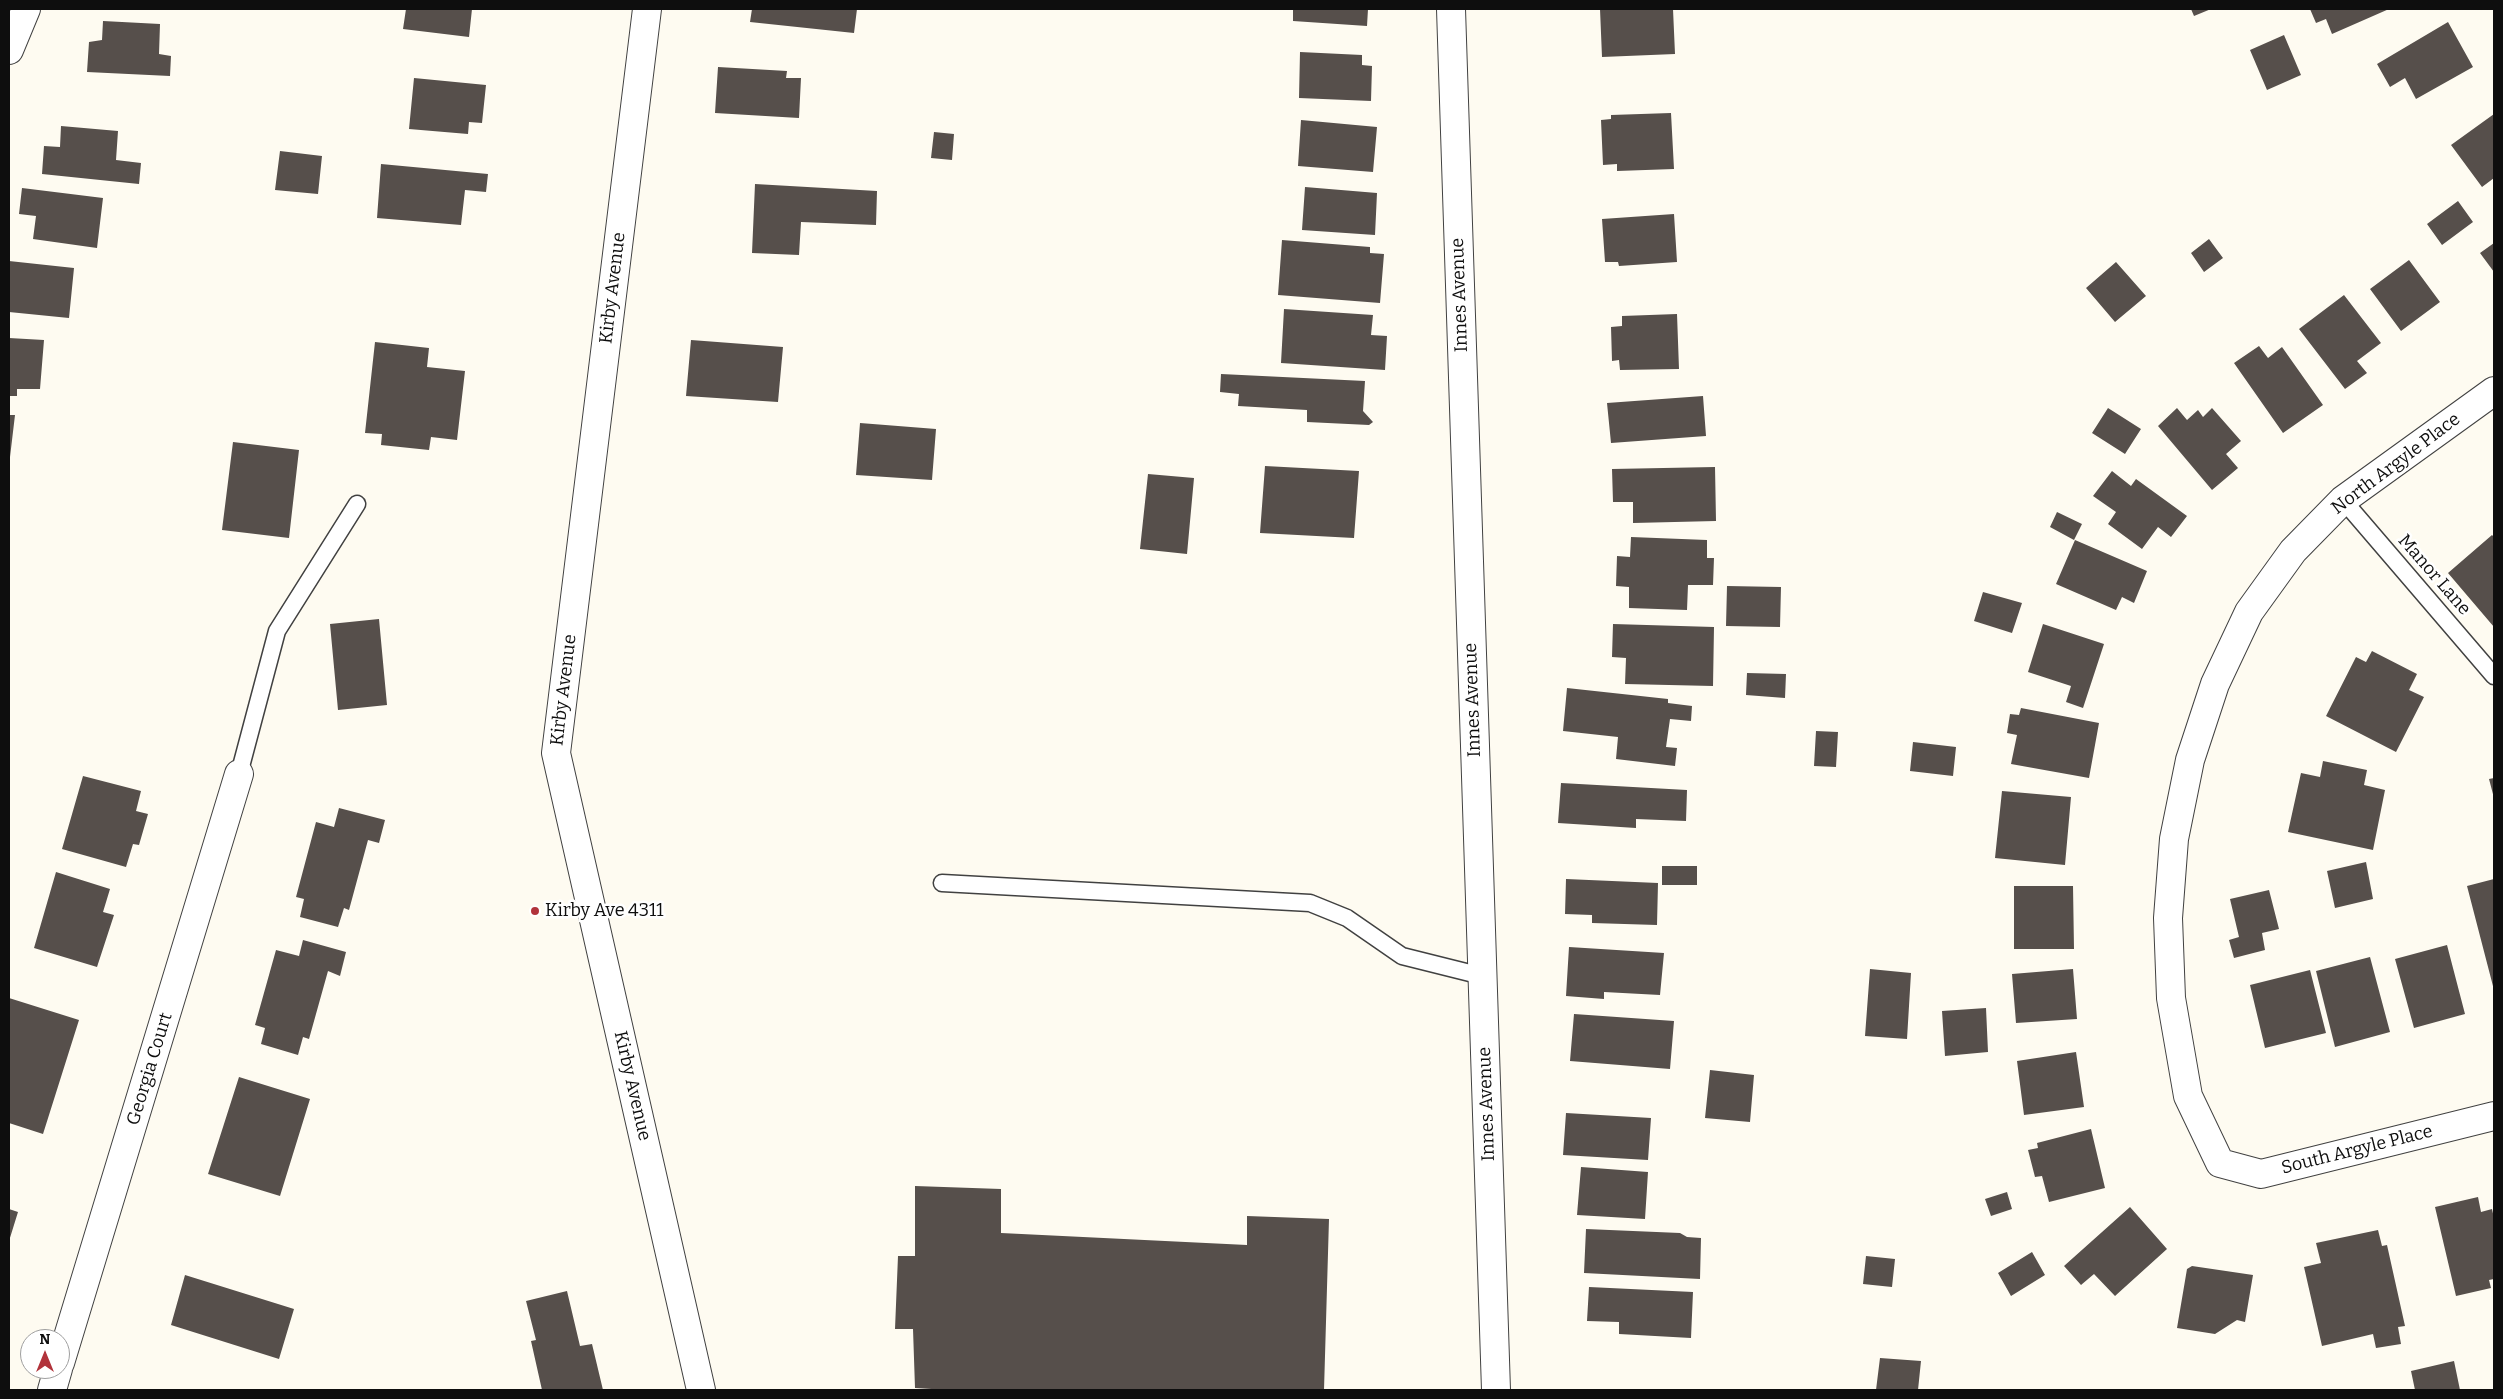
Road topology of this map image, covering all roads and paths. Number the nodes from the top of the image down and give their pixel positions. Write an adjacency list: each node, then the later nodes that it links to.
1 (26, 9): 4 (street)
2 (647, 9): 15 (street, Kirby Avenue)
3 (1451, 9): 11 (street, Innes Avenue)
4 (9, 50)
5 (2494, 391): 6 (street, North Argyle Place)
6 (2342, 500): 8 (lane, Manor Lane); 13 (street, North Argyle Place)
7 (357, 504): 9 (lane)
8 (2494, 676)
9 (239, 774): 14 (street, Georgia Court)
10 (942, 883): 11 (lane)
11 (1482, 976): 16 (street, Innes Avenue)
12 (2494, 1116): 13 (street, South Argyle Place)
13 (2220, 1163)
14 (70, 1330)
15 (701, 1390)
16 (1496, 1390)

